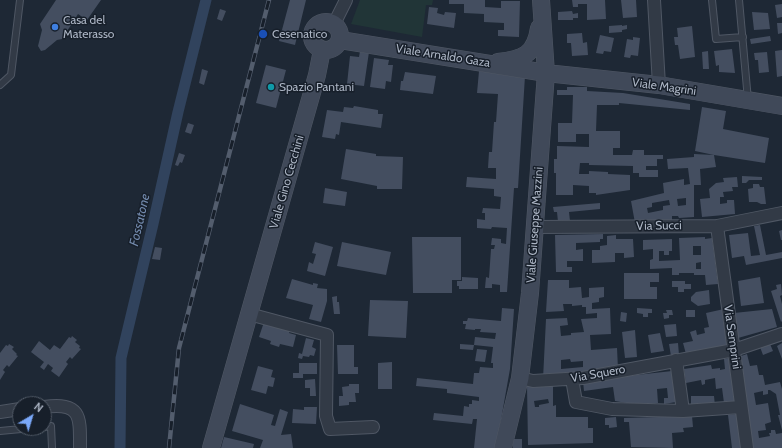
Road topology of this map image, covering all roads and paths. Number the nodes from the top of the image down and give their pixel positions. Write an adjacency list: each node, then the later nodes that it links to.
1 (20, 0): 13 (lane)
2 (346, 0): 7 (street)
3 (654, 0): 14 (street)
4 (712, 0): 8 (lane)
5 (739, 0): 8 (lane)
6 (541, 6): 11 (street); 12 (street, Viale Giuseppe Mazzini)
7 (334, 24): 9 (street); 10 (street)
8 (743, 37): 15 (lane)
9 (340, 40): 10 (street); 11 (street, Viale Arnaldo Gaza)
10 (322, 50): 20 (street, Viale Gino Cecchini)
11 (480, 62): 12 (street, Viale Arnaldo Gaza)
12 (546, 73): 14 (street, Viale Magrini); 19 (street, Viale Giuseppe Mazzini)
13 (0, 85)
14 (659, 85): 15 (street, Viale Magrini)
15 (748, 101): 16 (street, Viale Magrini)
16 (782, 106)
17 (782, 213): 18 (street, Via Succi)
18 (717, 226): 19 (street, Via Succi); 22 (street, Via Semprini)
19 (534, 227): 24 (street, Viale Giuseppe Mazzini)
20 (249, 314): 31 (street); 37 (street, Viale Gino Cecchini)
21 (782, 334): 22 (street, Via Squero)
22 (734, 350): 23 (street, Via Squero); 27 (street, Via Semprini)
23 (676, 360): 25 (street, Via Squero); 29 (street)
24 (520, 378): 25 (street, Via Squero); 38 (street, Viale Giuseppe Mazzini)
25 (572, 379): 29 (street)
26 (52, 406): 36 (street)
27 (741, 408): 29 (street); 39 (street, Via Semprini)
28 (12, 410): 30 (street)
29 (683, 411)
30 (0, 412)
31 (373, 426)
32 (12, 430): 33 (lane)
33 (0, 431)
34 (51, 436): 35 (lane)
35 (52, 448)
36 (80, 448)
37 (211, 448)
38 (503, 448)
39 (747, 448)

